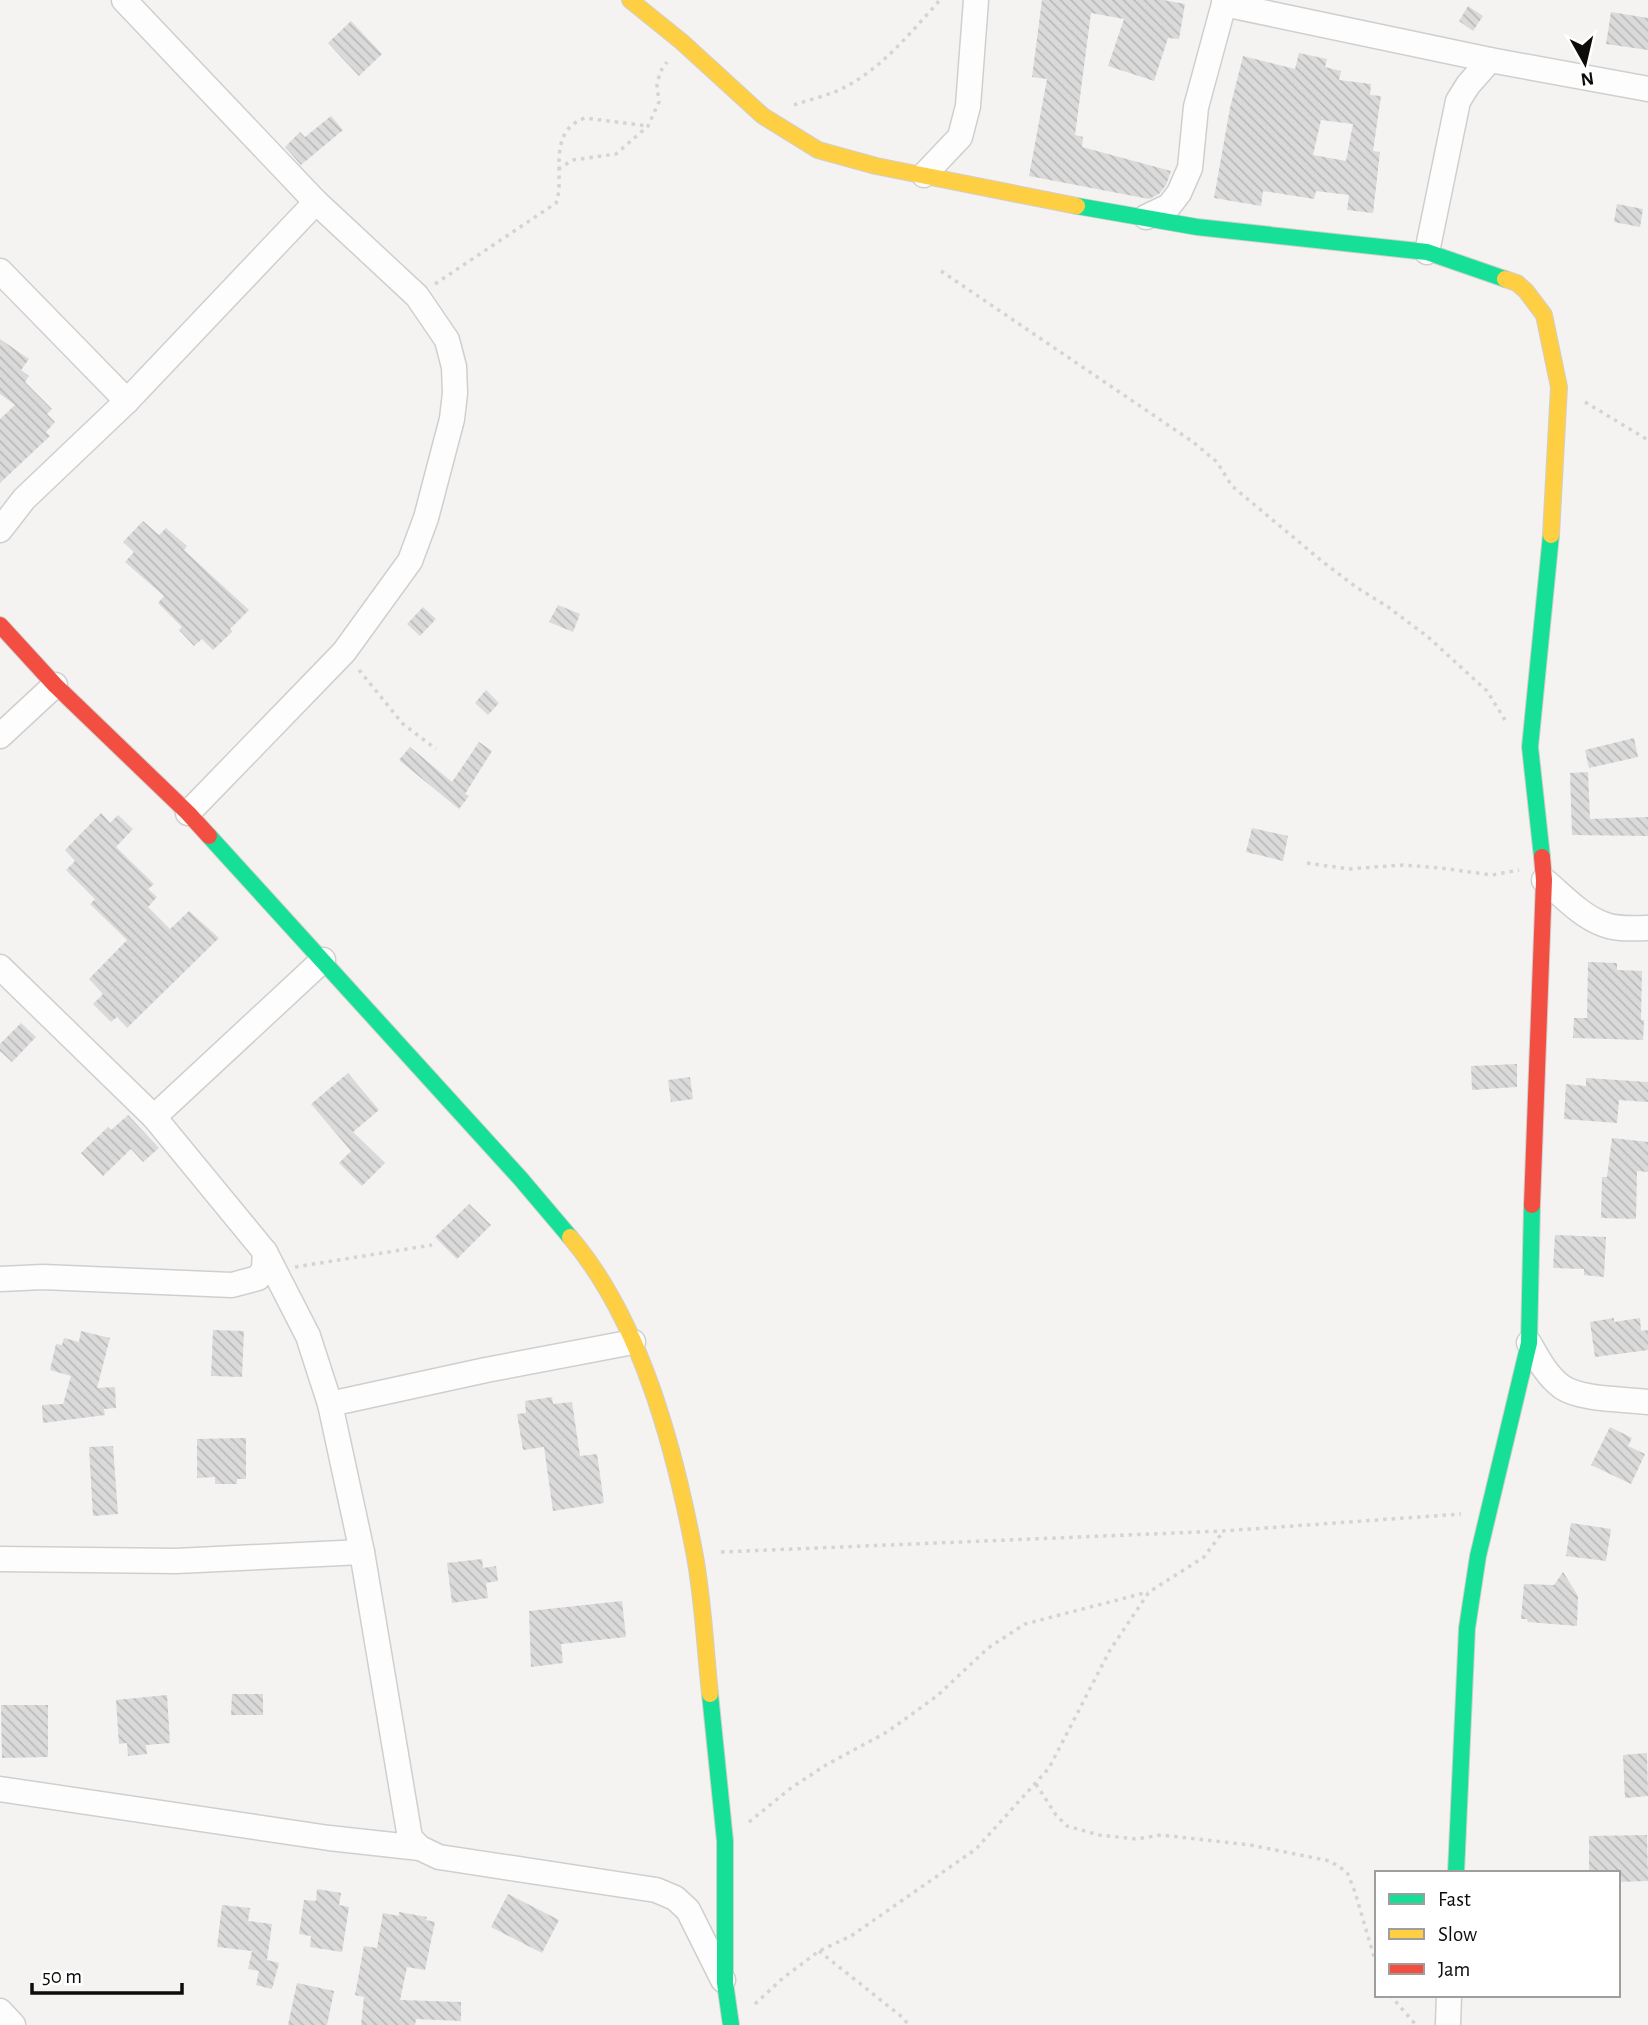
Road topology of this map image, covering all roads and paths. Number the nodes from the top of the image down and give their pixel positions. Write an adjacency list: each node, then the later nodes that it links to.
1 (124, 0): 13 (street)
2 (630, 0): 6 (street)
3 (940, 0): 9 (path)
4 (976, 0): 12 (street)
5 (1225, 2): 7 (street); 14 (street)
6 (681, 42): 9 (street); 10 (path)
7 (1490, 60): 8 (street); 15 (street)
8 (1648, 89)
9 (763, 116): 12 (street)
10 (648, 126): 11 (path); 11 (path)
11 (558, 169): 18 (path)
12 (924, 175): 14 (street)
13 (316, 202): 18 (street); 20 (street)
14 (1146, 217): 15 (street)
15 (1427, 253): 19 (street)
16 (0, 271): 20 (street)
17 (941, 271): 27 (path)
18 (417, 296): 24 (street)
19 (1559, 387): 21 (path); 27 (street)
20 (127, 401): 22 (street)
21 (1648, 440)
22 (0, 530)
23 (0, 625): 25 (street)
24 (344, 652): 28 (path); 29 (street)
25 (55, 685): 26 (street); 29 (street)
26 (0, 736)
27 (1531, 747): 31 (street)
28 (436, 749)
29 (188, 813): 33 (street)
30 (1307, 863): 31 (path)
31 (1543, 874): 32 (street); 40 (street)
32 (1648, 928)
33 (323, 960): 35 (street); 39 (street)
34 (0, 967): 35 (street)
35 (154, 1117): 37 (street)
36 (432, 1245): 37 (path)
37 (270, 1261): 38 (street); 42 (street)
38 (0, 1279)
39 (633, 1342): 42 (street); 46 (street)
40 (1529, 1343): 41 (street); 43 (street)
41 (1648, 1402)
42 (330, 1404): 45 (street)
43 (1488, 1512): 44 (path); 53 (street)
44 (1223, 1531): 46 (path); 48 (path)
45 (362, 1552): 47 (street); 52 (street)
46 (695, 1553): 51 (street)
47 (0, 1559)
48 (1149, 1592): 49 (path); 51 (path)
49 (1036, 1784): 54 (path); 55 (path)
50 (0, 1789): 52 (street)
51 (725, 1841): 56 (street)
52 (421, 1849): 56 (street)
53 (1456, 1871)
54 (819, 1951): 59 (path); 63 (path)
55 (1375, 1960)
56 (725, 1983): 62 (street)
57 (1392, 1997): 64 (path)
58 (1449, 1997): 65 (street)
59 (753, 2006)
60 (0, 2011): 61 (street)
61 (13, 2025)
62 (731, 2025)
63 (908, 2025)
64 (1416, 2025)
65 (1448, 2025)

